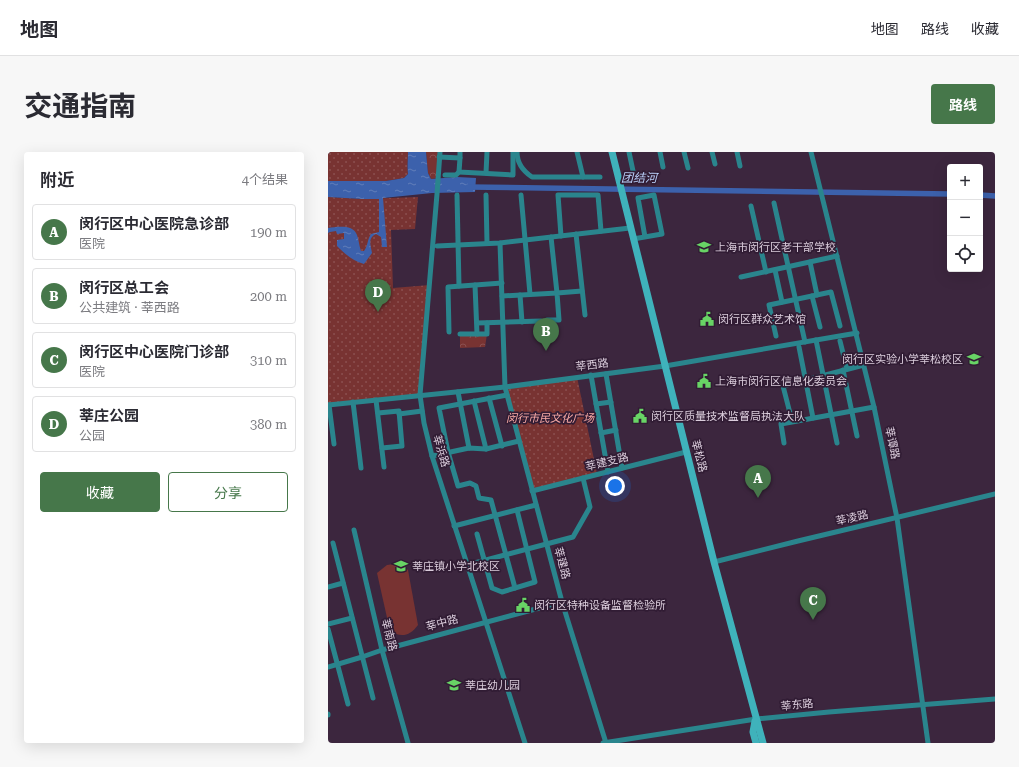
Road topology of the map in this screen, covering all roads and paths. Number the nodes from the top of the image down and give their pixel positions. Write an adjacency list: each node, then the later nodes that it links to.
1 (487, 152): 20 (street)
2 (513, 152): 20 (street)
3 (517, 152): 22 (street)
4 (577, 152): 22 (street)
5 (612, 152): 29 (main road, 莘松路)
6 (629, 152): 18 (street)
7 (660, 152): 15 (street)
8 (684, 152): 17 (street)
9 (712, 152): 14 (street)
10 (737, 152): 16 (street)
11 (811, 152): 41 (street, 莘谭路)
12 (439, 154): 13 (street); 83 (street, 莘浜路)
13 (460, 155): 19 (street)
14 (715, 164)
15 (663, 166)
16 (740, 166)
17 (688, 168)
18 (633, 171)
19 (460, 172): 20 (street); 21 (street)
20 (486, 173)
21 (445, 175)
22 (583, 177): 23 (street)
23 (600, 177)
24 (457, 195): 39 (street)
25 (486, 195): 37 (street)
26 (521, 195): 36 (street)
27 (774, 203): 43 (street)
28 (752, 206): 45 (street)
29 (630, 228): 30 (street); 35 (main road, 莘松路)
30 (601, 231): 31 (street); 32 (street)
31 (576, 234): 32 (street); 50 (street)
32 (561, 236): 33 (street)
33 (551, 237): 36 (street); 51 (street)
34 (645, 237): 34 (street); 35 (street)
35 (633, 239): 75 (main road, 莘松路)
36 (526, 240): 38 (street); 52 (street)
37 (487, 243): 38 (street); 39 (street)
38 (500, 243): 47 (street, 莘建路)
39 (458, 245): 40 (street); 49 (street)
40 (437, 246)
41 (837, 256): 42 (street); 66 (street, 莘谭路)
42 (810, 262): 43 (street); 55 (street)
43 (788, 267): 44 (street); 56 (street)
44 (775, 270): 45 (street); 57 (street)
45 (766, 272): 46 (street)
46 (741, 277)
47 (502, 283): 48 (street); 54 (street, 莘建路)
48 (475, 285): 49 (street); 61 (street)
49 (459, 286): 65 (street)
50 (582, 291): 51 (street); 58 (street)
51 (557, 293): 52 (street); 60 (street)
52 (530, 294): 53 (street)
53 (520, 295): 54 (street); 60 (street)
54 (502, 296): 59 (street, 莘建路)
55 (815, 296): 56 (street); 63 (street); 64 (street)
56 (795, 300): 57 (street); 72 (street)
57 (782, 302): 69 (street)
58 (585, 315)
59 (503, 322): 60 (street); 62 (street); 81 (street, 莘建路)
60 (522, 322)
61 (477, 323): 62 (street); 68 (street)
62 (487, 323): 68 (street)
63 (840, 326)
64 (820, 327)
65 (449, 332)
66 (857, 333): 70 (street, 莘西路); 74 (street, 莘谭路)
67 (460, 334): 68 (street)
68 (477, 334)
69 (776, 336)
70 (816, 340): 72 (street, 莘西路); 79 (street)
71 (840, 341): 76 (street)
72 (805, 342): 75 (street, 莘西路)
73 (799, 347): 80 (street)
74 (864, 365): 76 (street); 93 (street, 莘谭路)
75 (665, 366): 77 (street, 莘西路); 113 (main road, 莘松路)
76 (845, 370): 79 (street); 95 (street)
77 (606, 374): 78 (street, 莘西路); 89 (street)
78 (591, 375): 81 (street, 莘西路); 91 (street)
79 (823, 376): 80 (street); 98 (street)
80 (806, 380): 99 (street); 100 (street)
81 (505, 387): 82 (street, 莘西路); 84 (street, 莘建路)
82 (458, 392): 83 (street, 莘西路); 90 (street)
83 (420, 395): 86 (street, 莘西路); 94 (street, 莘浜路)
84 (507, 395): 85 (street); 104 (street, 莘建路)
85 (489, 398): 87 (street); 108 (street)
86 (376, 400): 88 (street, 莘西路); 96 (street)
87 (474, 401): 90 (street); 111 (street)
88 (353, 402): 92 (street, 莘西路); 116 (street)
89 (611, 402): 91 (street); 101 (street)
90 (460, 404): 110 (street); 112 (street)
91 (596, 404): 102 (street)
92 (329, 405): 107 (street)
93 (874, 407): 95 (street); 125 (street, 莘谭路)
94 (422, 411): 97 (street); 114 (street, 莘浜路)
95 (852, 411): 98 (street); 103 (street)
96 (378, 413): 97 (street); 109 (street)
97 (399, 414): 109 (street)
98 (831, 415): 99 (street); 106 (street)
99 (813, 418): 100 (street)
100 (792, 421): 105 (street)
101 (616, 430): 102 (street); 117 (street)
102 (601, 433): 118 (street)
103 (857, 436)
104 (519, 441): 108 (street); 120 (street, 莘建路)
105 (784, 443)
106 (837, 443)
107 (334, 444)
108 (502, 446): 111 (street)
109 (382, 448): 115 (street)
110 (469, 448): 111 (street); 112 (street)
111 (486, 449)
112 (448, 452): 114 (street); 124 (street)
113 (686, 452): 117 (street, 莘建支路); 134 (main road, 莘松路)
114 (432, 456): 126 (street, 莘浜路)
115 (384, 467)
116 (360, 468)
117 (622, 468): 118 (street, 莘建支路)
118 (608, 472): 119 (street, 莘建支路)
119 (583, 478): 120 (street, 莘建支路); 130 (street)
120 (532, 491): 122 (street, 莘建路)
121 (995, 494): 125 (street, 莘凌路)
122 (536, 505): 123 (street); 130 (street, 莘建路)
123 (517, 510): 124 (street); 131 (street)
124 (495, 516): 126 (street); 132 (street)
125 (897, 518): 134 (street, 莘凌路); 151 (street, 莘谭路)
126 (454, 526): 135 (street, 莘浜路)
127 (354, 530): 144 (street, 莘南路)
128 (477, 534): 133 (street)
129 (333, 543): 136 (street)
130 (546, 543): 131 (street); 139 (street, 莘建路)
131 (526, 549): 132 (street); 138 (street)
132 (506, 554): 133 (street); 138 (street)
133 (484, 560): 135 (street); 138 (street)
134 (714, 562): 152 (main road, 莘松路)
135 (467, 565): 141 (street, 莘浜路)
136 (343, 583): 137 (street); 140 (street)
137 (328, 587)
138 (515, 588)
139 (562, 602): 141 (street, 莘中路); 156 (street, 莘建路)
140 (352, 618): 142 (street); 145 (street)
141 (485, 623): 144 (street, 莘中路); 154 (street, 莘浜路)
142 (328, 624)
143 (328, 629): 146 (street)
144 (382, 650): 145 (street, 莘中路); 153 (street, 莘南路)
145 (362, 657): 146 (street, 莘中路); 148 (street)
146 (338, 664): 147 (street, 莘中路); 150 (street)
147 (328, 667)
148 (373, 698)
149 (995, 699): 151 (street, 莘东路)
150 (348, 704)
151 (923, 705): 152 (street, 莘东路); 159 (street, 莘谭路)
152 (756, 719): 156 (street, 莘东路); 157 (main road, 莘松路); 158 (main road, 莘松路)
153 (408, 743)
154 (525, 743)
155 (602, 743): 156 (street, 莘东路)
156 (606, 743)
157 (756, 743)
158 (763, 743)
159 (928, 743)

